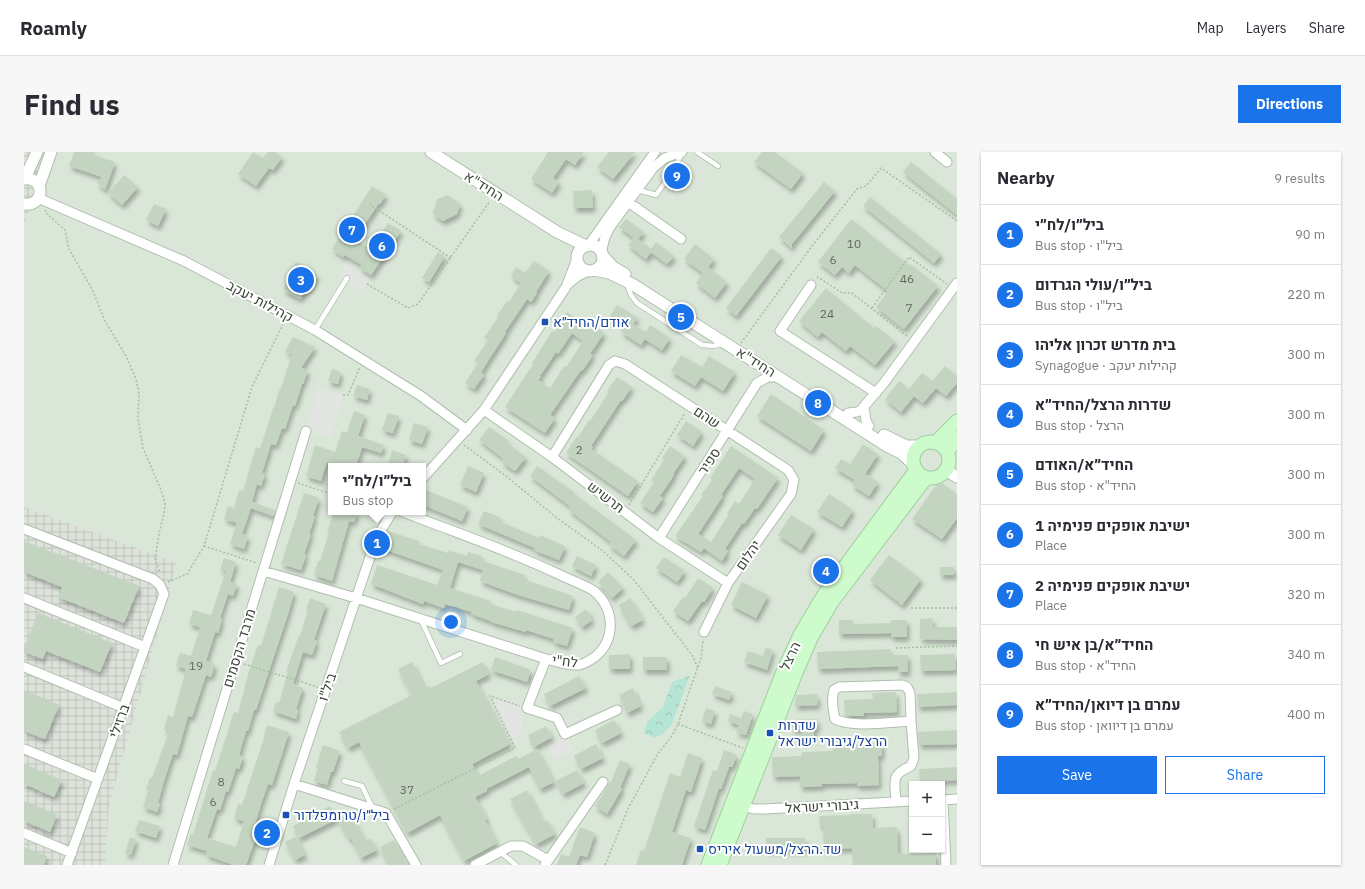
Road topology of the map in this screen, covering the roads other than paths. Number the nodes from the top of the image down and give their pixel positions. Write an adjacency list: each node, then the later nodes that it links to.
1 (37, 152): 10 (street)
2 (51, 152): 11 (street)
3 (431, 152): 15 (street, החיד"א)
4 (655, 152): 17 (street)
5 (698, 152): 9 (lane)
6 (935, 152): 8 (street)
7 (676, 153): 12 (street); 12 (lane)
8 (947, 162)
9 (718, 166)
10 (25, 179): 11 (street)
11 (39, 186): 14 (street)
12 (635, 192): 13 (street)
13 (628, 202): 16 (street); 18 (street)
14 (33, 204): 25 (street, קהילות יעקב)
15 (557, 232): 17 (street, החיד"א); 19 (street, החיד"א)
16 (681, 239)
17 (587, 246): 18 (street); 19 (street)
18 (602, 254): 20 (street); 32 (street, החיד"א)
19 (577, 257): 20 (street); 23 (street)
20 (591, 271): 23 (street); 26 (street, החיד"א)
21 (347, 278): 25 (lane)
22 (811, 285): 29 (street)
23 (566, 286): 31 (street)
24 (955, 286): 29 (street)
25 (315, 330): 35 (street, קהילות יעקב)
26 (758, 364): 27 (street, החיד"א); 28 (street, ספיר)
27 (778, 377): 28 (street); 43 (street, החיד"א)
28 (757, 383): 36 (street, ספיר)
29 (876, 393): 30 (street)
30 (864, 407): 32 (street); 34 (street)
31 (484, 410): 35 (street); 42 (street, תרשיש)
32 (848, 413): 34 (street, החיד"א)
33 (957, 421): 39 (main road)
34 (869, 426): 40 (street, החיד"א)
35 (467, 430): 45 (street)
36 (728, 430): 42 (street, שהם); 46 (street, שהם); 50 (street, ספיר)
37 (306, 431): 51 (street, מרבד הקסמים)
38 (957, 438): 41 (main road)
39 (935, 443): 40 (main road); 41 (main road)
40 (919, 446): 43 (main road)
41 (947, 452): 44 (main road)
42 (552, 457): 50 (street, תרשיש)
43 (918, 470): 44 (main road); 73 (main road, הרצל); 73 (main road, הרצל)
44 (952, 473)
45 (426, 475)
46 (794, 480): 52 (street, יהלום)
47 (390, 515): 54 (street, ביל"ו)
48 (411, 515): 59 (street, לח"י)
49 (24, 528): 57 (street, ברזילי)
50 (659, 538): 52 (street, תרשיש)
51 (263, 568): 54 (street, לח"י); 81 (street, מרבד הקסמים)
52 (728, 583): 56 (street, יהלום)
53 (24, 598): 57 (street)
54 (356, 598): 55 (street, לח"י); 68 (street, ביל"ו)
55 (421, 619): 58 (lane); 59 (street, לח"י)
56 (704, 632)
57 (145, 647): 61 (street, ברזילי)
58 (460, 654)
59 (546, 659): 62 (street)
60 (24, 667): 61 (street)
61 (124, 708): 65 (street, ברזילי)
62 (617, 710)
63 (911, 721): 63 (street); 71 (street)
64 (24, 749): 65 (street)
65 (98, 779): 78 (street, ברזילי)
66 (344, 781): 74 (lane)
67 (603, 782): 79 (street)
68 (294, 784): 74 (street); 82 (street, ביל"ו)
69 (957, 799): 70 (street)
70 (945, 800)
71 (896, 801): 72 (street, גיבורי ישראל); 73 (street, גיבורי ישראל)
72 (909, 801)
73 (738, 805): 86 (main road, הרצל); 87 (main road, הרצל)
74 (373, 809): 83 (street)
75 (944, 817): 88 (street)
76 (24, 834): 78 (street)
77 (500, 852): 79 (street); 84 (street); 85 (lane)
78 (72, 853): 80 (street, ברזילי)
79 (546, 863)
80 (67, 865)
81 (174, 865)
82 (269, 865)
83 (416, 865)
84 (475, 865)
85 (516, 865)
86 (708, 865)
87 (720, 865)
88 (946, 865)

